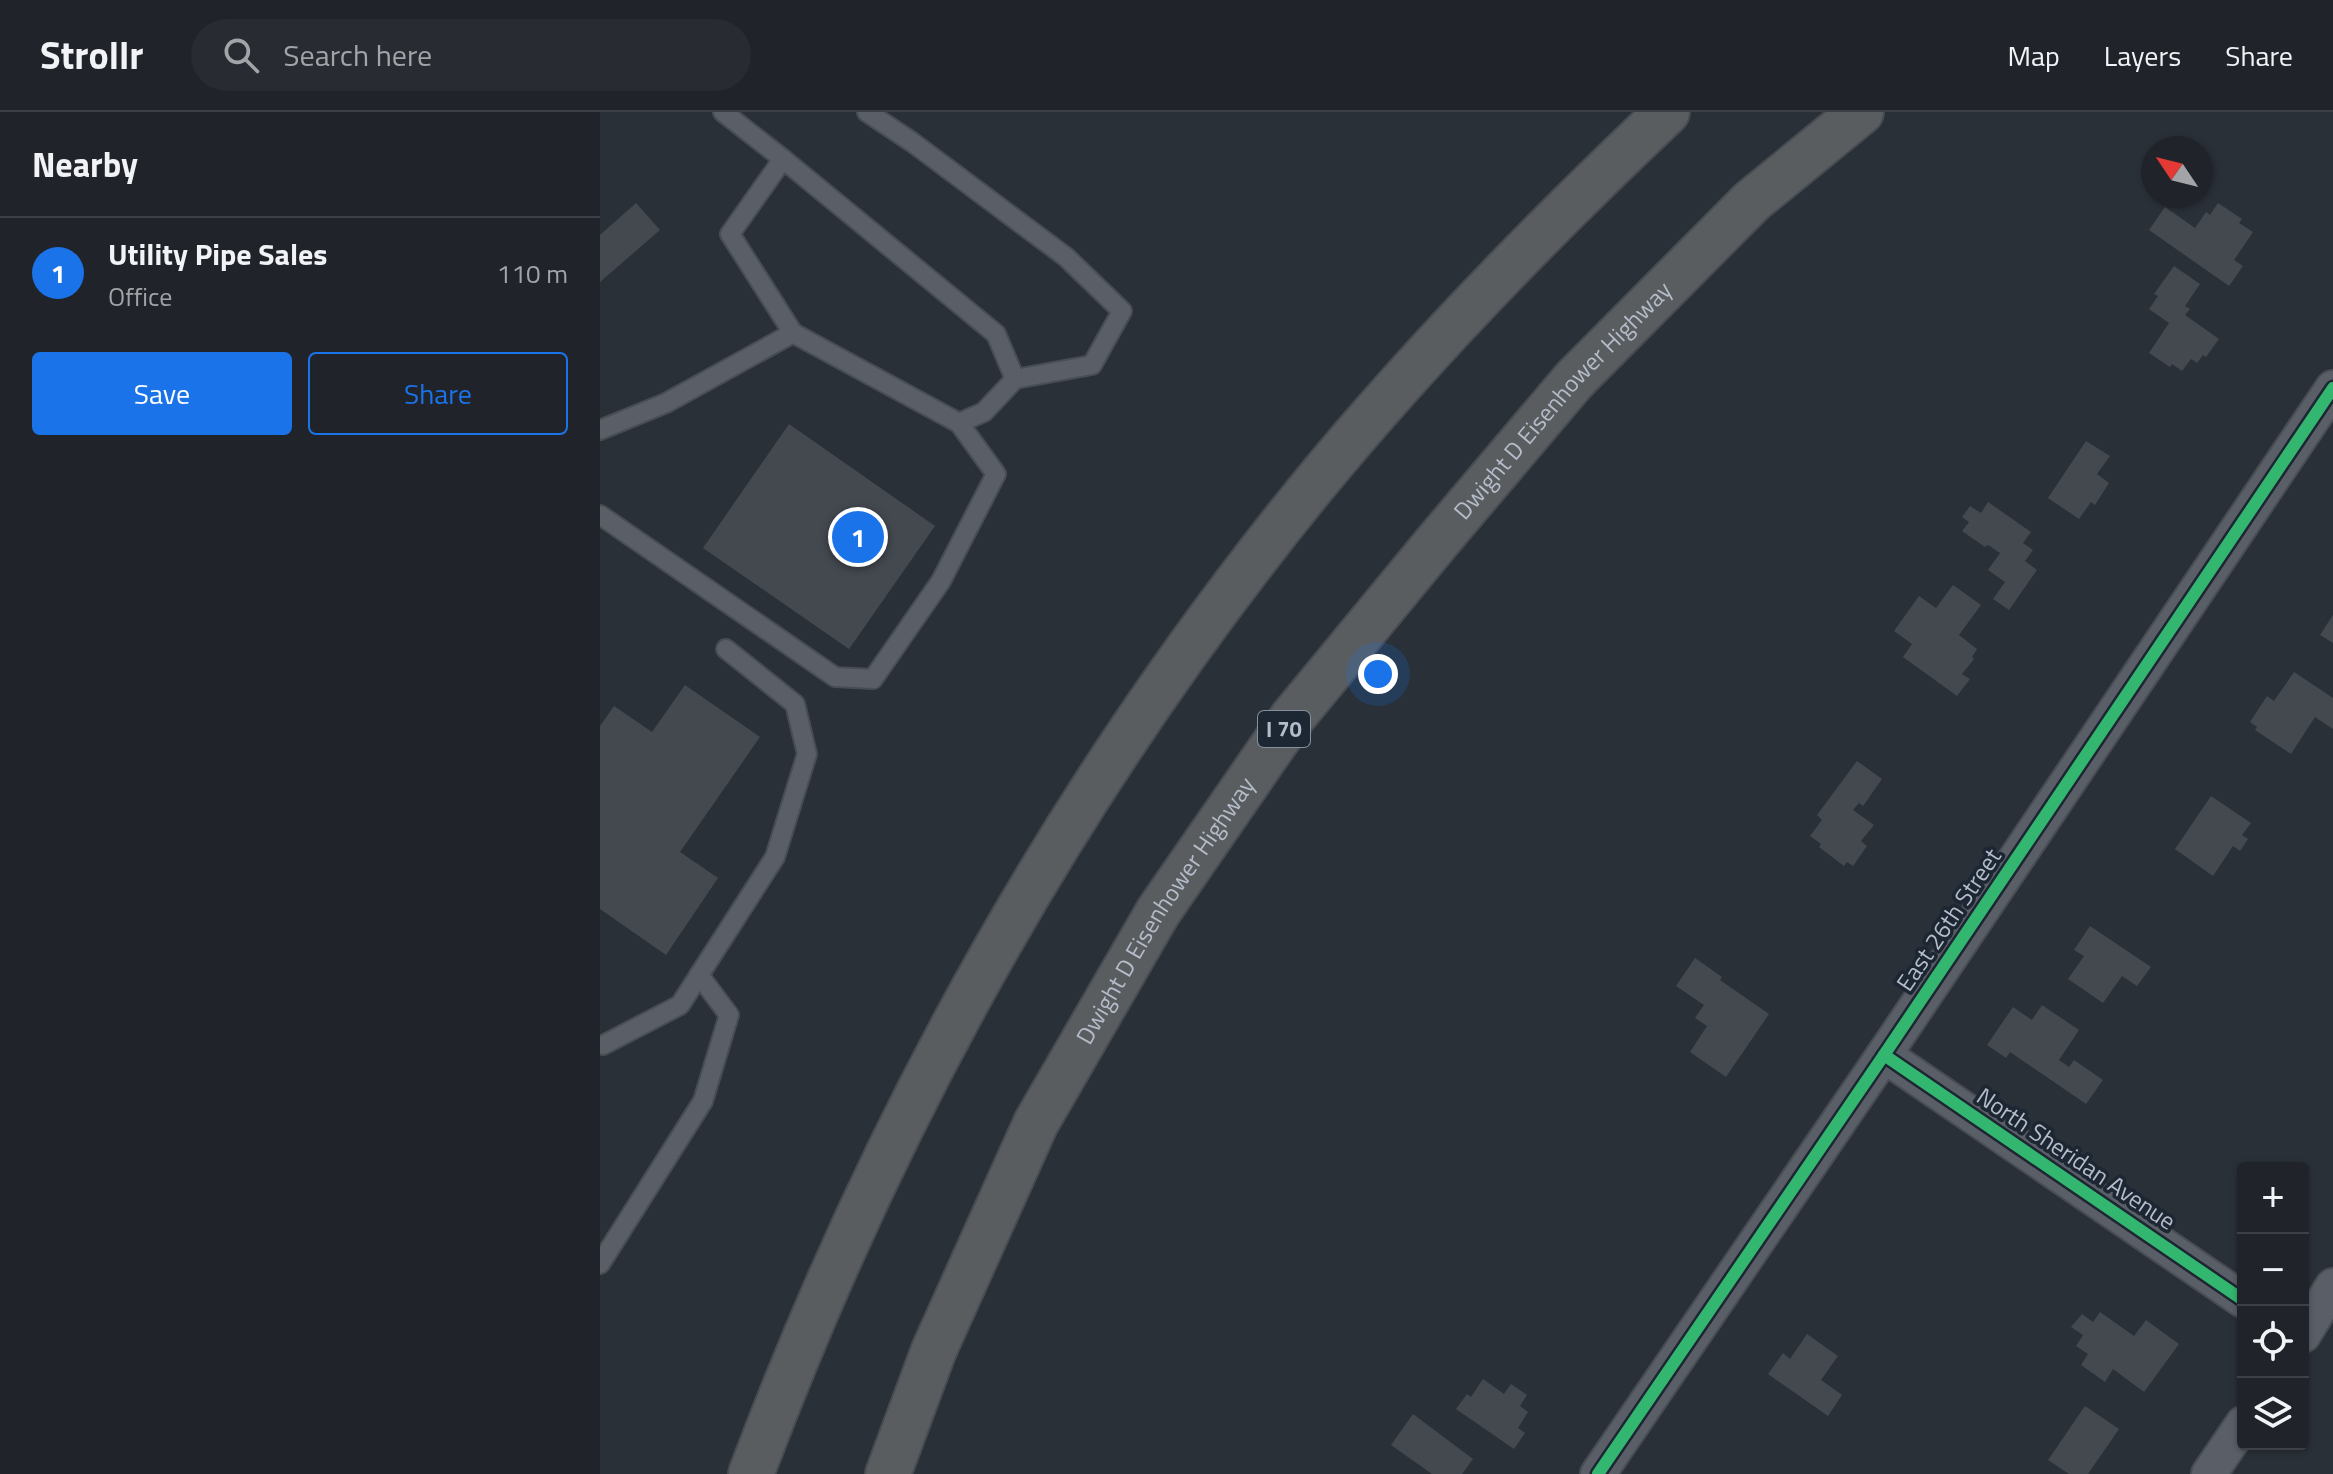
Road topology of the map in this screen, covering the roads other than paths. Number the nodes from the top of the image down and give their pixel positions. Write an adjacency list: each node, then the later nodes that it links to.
1 (723, 112): 5 (lane)
2 (867, 112): 7 (lane)
3 (1667, 112): 21 (highway)
4 (1861, 112): 22 (highway, Dwight D Eisenhower Highway / I 70)
5 (783, 159): 6 (lane); 7 (lane)
6 (793, 333): 9 (lane); 10 (lane)
7 (1015, 379): 9 (lane)
8 (2333, 388): 15 (street, East 26th Street)
9 (959, 423): 11 (lane)
10 (600, 430)
11 (600, 515)
12 (726, 649): 13 (lane)
13 (699, 975): 14 (lane); 16 (lane)
14 (603, 1045)
15 (1884, 1055): 18 (street, North Sheridan Avenue); 23 (street, East 26th Street)
16 (600, 1264)
17 (2333, 1286): 19 (street)
18 (2237, 1296)
19 (2309, 1325)
20 (2237, 1433): 24 (street)
21 (751, 1474)
22 (888, 1474)
23 (1598, 1474)
24 (2209, 1474)

